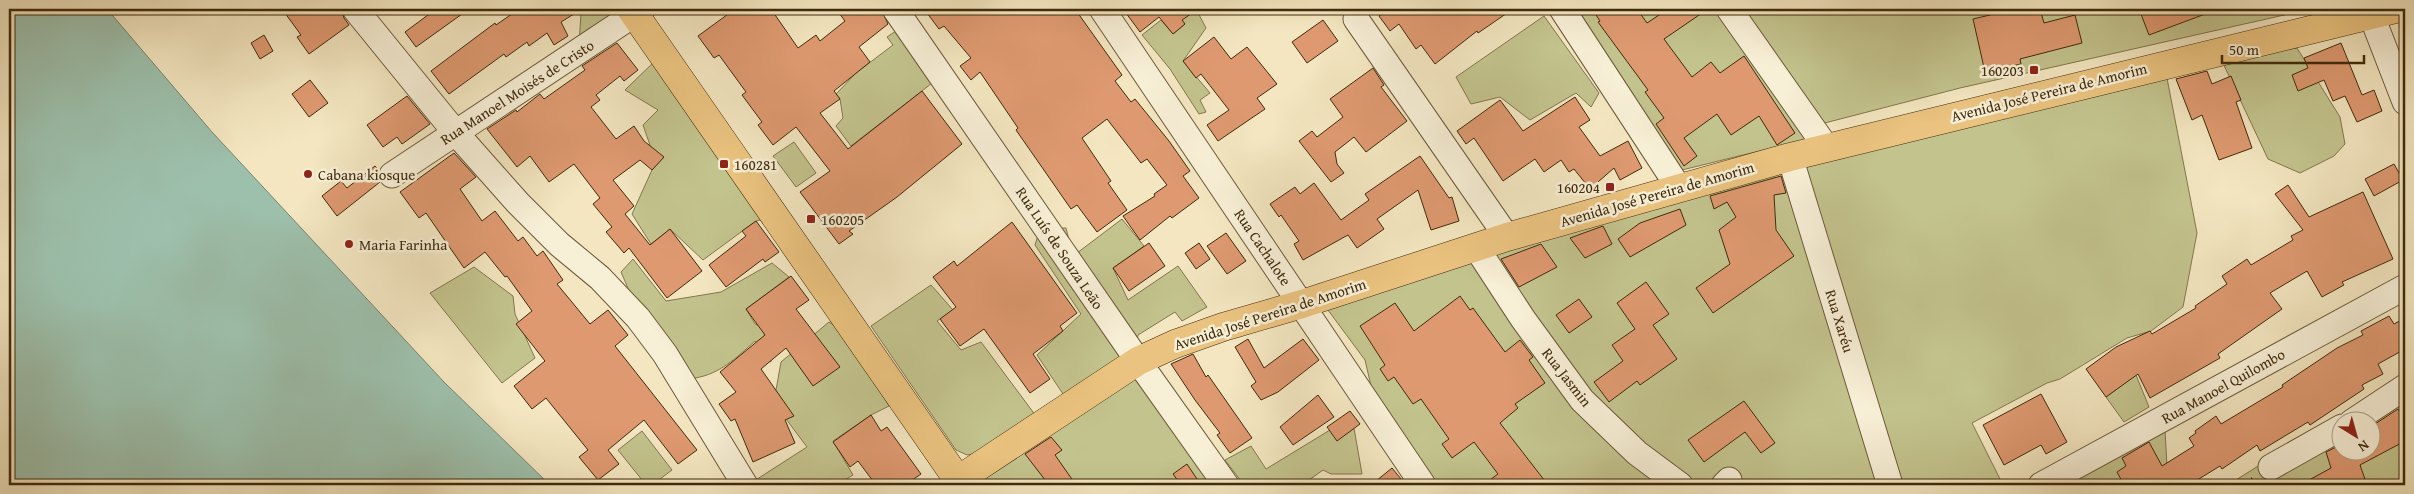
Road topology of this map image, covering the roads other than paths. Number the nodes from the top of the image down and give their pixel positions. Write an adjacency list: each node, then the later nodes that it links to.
1 (355, 9): 10 (street)
2 (896, 9): 19 (street, Rua Luís de Souza Leão)
3 (1562, 9): 14 (street)
4 (1729, 9): 11 (street)
5 (636, 10): 10 (street, Rua Manoel Moisés de Cristo); 24 (main road)
6 (1104, 10): 18 (street, Rua Cachalote)
7 (2379, 10): 9 (street); 11 (main road, Avenida José Pereira de Amorim)
8 (1356, 19): 15 (street)
9 (2405, 102)
10 (455, 132): 13 (street, Rua Manoel Moisés de Cristo); 25 (street)
11 (1826, 147): 12 (main road, Avenida José Pereira de Amorim)
12 (1790, 157): 14 (main road, Avenida José Pereira de Amorim); 29 (street, Rua Xaréu)
13 (392, 175)
14 (1679, 188): 15 (main road, Avenida José Pereira de Amorim)
15 (1507, 236): 16 (main road, Avenida José Pereira de Amorim)
16 (1476, 247): 18 (main road, Avenida José Pereira de Amorim); 28 (street, Rua Jasmin)
17 (2405, 287): 30 (street, Rua Manoel Quilombo)
18 (1302, 304): 19 (main road, Avenida José Pereira de Amorim); 27 (street, Rua Cachalote)
19 (1138, 361): 24 (main road, Avenida José Pereira de Amorim); 26 (street, Rua Luís de Souza Leão)
20 (2405, 387): 21 (street)
21 (2367, 412)
22 (2332, 433): 23 (street)
23 (2270, 467)
24 (956, 483)
25 (746, 485)
26 (1226, 485)
27 (1423, 485)
28 (1680, 485)
29 (1890, 485)
30 (2041, 485)

